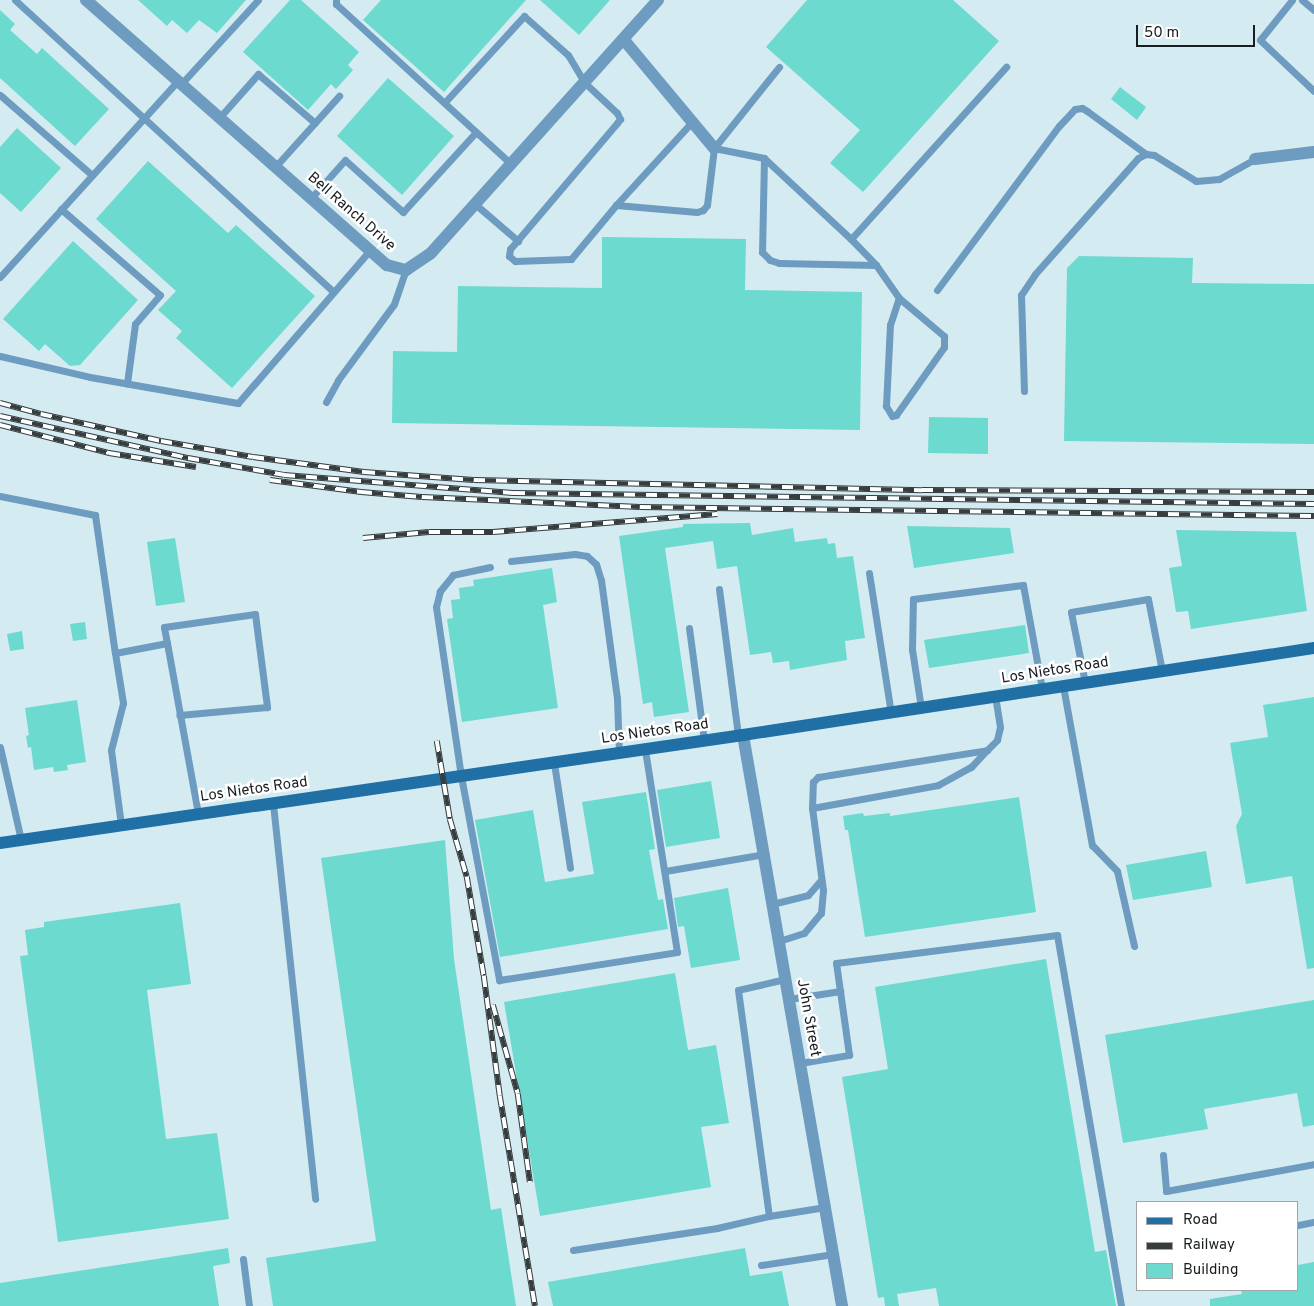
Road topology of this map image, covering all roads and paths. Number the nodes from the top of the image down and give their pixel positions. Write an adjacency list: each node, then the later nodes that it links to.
1 (14, 0): 19 (lane)
2 (86, 0): 12 (street, Bell Ranch Drive)
3 (258, 0): 12 (lane)
4 (336, 0): 17 (lane)
5 (658, 0): 9 (street)
6 (1292, 0): 14 (lane)
7 (1302, 0): 8 (lane)
8 (1314, 10)
9 (624, 40): 13 (street); 21 (street)
10 (779, 67): 23 (lane)
11 (1006, 67): 35 (lane)
12 (179, 83): 18 (street, Bell Ranch Drive); 19 (lane)
13 (585, 83): 17 (lane); 28 (street); 36 (lane)
14 (1314, 91)
15 (0, 94): 30 (lane)
16 (338, 96): 20 (lane)
17 (445, 102): 22 (lane)
18 (219, 118): 20 (lane); 29 (street, Bell Ranch Drive)
19 (144, 119): 30 (lane); 42 (lane)
20 (314, 123): 29 (lane)
21 (691, 123): 23 (street); 33 (lane)
22 (476, 132): 28 (lane); 31 (lane)
23 (714, 148): 26 (lane); 33 (lane)
24 (1314, 152): 27 (street)
25 (1146, 154): 27 (lane); 41 (lane); 46 (lane)
26 (764, 158): 35 (lane); 38 (lane)
27 (1255, 159)
28 (511, 164): 32 (street)
29 (275, 167): 31 (street, Bell Ranch Drive)
30 (92, 175): 34 (lane)
31 (311, 198): 37 (street, Bell Ranch Drive)
32 (475, 204): 36 (lane); 39 (street)
33 (616, 205): 36 (lane)
34 (61, 209): 40 (lane); 45 (lane)
35 (850, 239): 38 (lane)
36 (518, 240)
37 (370, 250): 39 (street, Bell Ranch Drive); 42 (lane)
38 (876, 265): 43 (lane)
39 (406, 270): 47 (lane)
40 (2, 272)
41 (937, 290)
42 (334, 292): 45 (lane)
43 (899, 298): 43 (lane)
44 (0, 356): 45 (lane)
45 (127, 384)
46 (1024, 391)
47 (326, 402)
48 (0, 496): 56 (lane)
49 (512, 562): 70 (lane)
50 (490, 567): 72 (lane)
51 (869, 573): 63 (lane)
52 (719, 589): 65 (lane)
53 (690, 628): 66 (lane)
54 (167, 643): 56 (lane); 64 (lane); 64 (lane)
55 (1314, 648): 57 (main road, Los Nietos Road)
56 (115, 653): 76 (lane)
57 (1162, 671): 58 (main road, Los Nietos Road); 58 (lane)
58 (1085, 682): 59 (main road, Los Nietos Road)
59 (1063, 686): 60 (main road, Los Nietos Road); 85 (lane)
60 (1042, 689): 61 (main road, Los Nietos Road); 62 (lane)
61 (996, 696): 62 (main road, Los Nietos Road); 69 (lane)
62 (921, 708): 63 (main road, Los Nietos Road)
63 (891, 713): 65 (main road, Los Nietos Road)
64 (179, 715): 75 (lane)
65 (740, 736): 66 (main road, Los Nietos Road); 79 (street, John Street)
66 (704, 741): 68 (main road, Los Nietos Road)
67 (0, 746): 77 (lane)
68 (645, 750): 70 (main road, Los Nietos Road); 81 (lane)
69 (987, 750): 74 (lane); 74 (lane)
70 (619, 753): 71 (main road, Los Nietos Road)
71 (554, 763): 72 (main road, Los Nietos Road); 80 (lane)
72 (461, 776): 73 (main road, Los Nietos Road); 81 (lane)
73 (273, 804): 75 (main road, Los Nietos Road); 92 (lane)
74 (812, 808): 82 (lane)
75 (198, 814): 76 (main road, Los Nietos Road)
76 (121, 826): 77 (main road, Los Nietos Road)
77 (21, 840): 78 (main road, Los Nietos Road)
78 (0, 843)
79 (764, 854): 81 (lane); 83 (street, John Street)
80 (570, 868)
81 (664, 872)
82 (821, 880): 83 (lane); 84 (lane)
83 (772, 904): 84 (street, John Street)
84 (779, 941): 86 (street, John Street)
85 (1134, 946)
86 (785, 979): 88 (street, John Street); 94 (lane)
87 (840, 991): 88 (lane); 89 (lane); 103 (lane)
88 (789, 999): 89 (street, John Street)
89 (800, 1064): 93 (street, John Street)
90 (1163, 1155): 91 (lane)
91 (1314, 1164)
92 (314, 1199)
93 (825, 1207): 94 (lane); 98 (street, John Street)
94 (769, 1216): 97 (lane)
95 (1314, 1222): 96 (lane)
96 (1299, 1225)
97 (573, 1250)
98 (833, 1254): 100 (lane); 102 (street, John Street)
99 (243, 1259): 101 (lane)
100 (761, 1266)
101 (249, 1306)
102 (842, 1306)
103 (1121, 1306)

